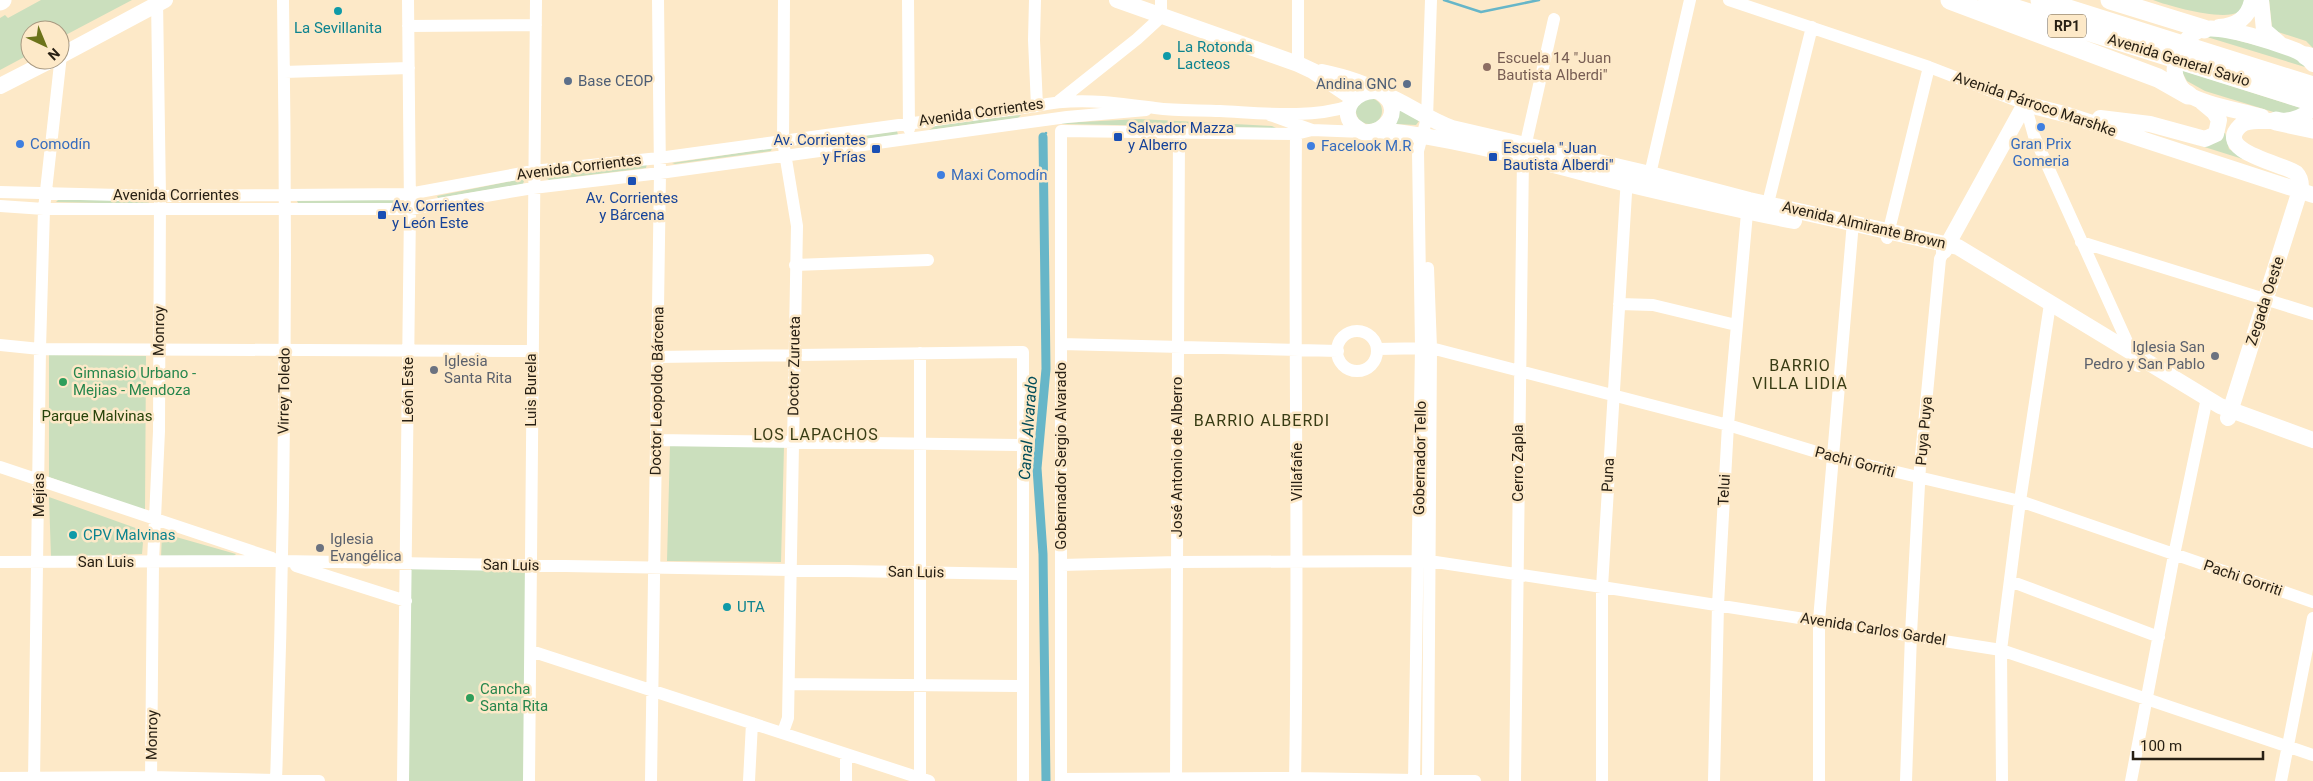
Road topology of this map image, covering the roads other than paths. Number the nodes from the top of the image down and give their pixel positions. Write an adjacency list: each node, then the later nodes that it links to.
1 (283, 0): 37 (street, Virrey Toledo)
2 (408, 0): 24 (street, León Este)
3 (536, 0): 23 (street, Luis Burela)
4 (658, 0): 68 (street, Doctor Leopoldo Bárcena)
5 (784, 0): 65 (street, Doctor Zurueta)
6 (908, 0): 56 (street)
7 (1035, 0): 48 (street)
8 (1117, 0): 21 (main road)
9 (1161, 0): 21 (street)
10 (1298, 0): 32 (street)
11 (1431, 0): 53 (street, Gobernador Tello)
12 (1690, 0): 72 (street)
13 (1729, 0): 25 (street, Avenida Párroco Marshke)
14 (1950, 0): 43 (highway)
15 (1988, 0): 27 (highway, Avenida General Savio / RP1)
16 (2040, 0): 27 (highway, Avenida General Savio / RP1)
17 (2110, 0): 26 (highway)
18 (2252, 0): 26 (main road)
19 (2260, 0): 28 (main road)
20 (156, 1): 29 (main road); 79 (street, Monroy)
21 (1161, 17): 32 (main road); 44 (street)
22 (1554, 19): 66 (street, Cerro Zapla)
23 (536, 25): 24 (street); 69 (street, Luis Burela)
24 (408, 26): 34 (street, León Este)
25 (1812, 27): 33 (street, Avenida Párroco Marshke); 86 (street)
26 (2206, 29): 28 (main road); 43 (main road)
27 (2149, 43): 40 (highway, Avenida General Savio / RP1)
28 (2283, 46): 30 (main road)
29 (70, 48)
30 (2311, 59)
31 (20, 66): 38 (main road)
32 (1305, 67): 42 (main road, Avenida Almirante Brown); 45 (main road)
33 (1929, 67): 47 (street, Avenida Párroco Marshke); 88 (street)
34 (409, 68): 37 (street); 78 (street, León Este)
35 (29, 70): 39 (main road)
36 (57, 70): 75 (street, Mejías)
37 (284, 72): 77 (street, Virrey Toledo)
38 (0, 76)
39 (0, 86)
40 (2290, 86): 41 (highway, Avenida General Savio / RP1); 46 (highway, Avenida General Savio / RP1)
41 (2313, 86)
42 (1378, 92): 45 (main road); 53 (main road, Avenida Almirante Brown); 60 (main road)
43 (2192, 97): 52 (main road); 55 (main road)
44 (1059, 101): 48 (street, Avenida Corrientes); 50 (street, Avenida Corrientes)
45 (1351, 102): 51 (street, Avenida Corrientes); 60 (main road)
46 (2313, 102)
47 (2025, 104): 52 (main road, Avenida Párroco Marshke); 89 (street); 90 (main road, Puya Puya)
48 (1038, 106): 56 (street, Avenida Corrientes)
49 (2313, 107): 55 (main road)
50 (1156, 108): 51 (street, Avenida Corrientes); 54 (street, Avenida Corrientes)
51 (1266, 113): 58 (street, Avenida Corrientes)
52 (2068, 115): 76 (main road, Avenida Párroco Marshke)
53 (1427, 118): 63 (street, Gobernador Tello); 66 (main road, Avenida Almirante Brown)
54 (1052, 120): 59 (street); 64 (street, Avenida Corrientes)
55 (2276, 121): 57 (highway); 76 (main road)
56 (910, 122): 64 (street); 65 (street, Avenida Corrientes)
57 (2313, 128)
58 (1312, 130): 60 (street, Avenida Corrientes); 62 (street)
59 (1061, 131): 61 (street); 99 (street, Gobernador Sergio Alvarado)
60 (1371, 131): 63 (main road, Avenida Almirante Brown)
61 (1179, 133): 62 (street); 100 (street, José Antonio de Alberro)
62 (1296, 134): 103 (street, Villafañe)
63 (1423, 135): 66 (main road, Avenida Almirante Brown); 101 (street, Gobernador Tello)
64 (909, 139): 67 (street, Avenida Corrientes)
65 (783, 141): 67 (street, Doctor Zurueta); 68 (street, Avenida Corrientes)
66 (1524, 150): 71 (main road, Avenida Almirante Brown); 114 (street, Cerro Zapla)
67 (785, 156): 70 (street, Avenida Corrientes); 92 (street, Doctor Zurueta)
68 (659, 158): 69 (street, Avenida Corrientes); 70 (street, Doctor Leopoldo Bárcena)
69 (533, 172): 73 (street, Luis Burela); 78 (street, Avenida Corrientes)
70 (660, 174): 73 (street, Avenida Corrientes); 112 (street, Doctor Leopoldo Bárcena)
71 (1627, 176): 72 (main road, Avenida Almirante Brown); 94 (street, Puna)
72 (1648, 181): 80 (main road, Avenida Almirante Brown)
73 (533, 188): 83 (street, Avenida Corrientes); 108 (street, Luis Burela)
74 (0, 192): 75 (street, Avenida Corrientes)
75 (45, 193): 79 (street, Avenida Corrientes); 82 (street, Mejías)
76 (2306, 193): 93 (main road, Zegada Oeste)
77 (285, 194): 78 (street, Avenida Corrientes); 79 (street, Avenida Corrientes); 85 (street, Virrey Toledo)
78 (409, 194): 83 (street, León Este)
79 (160, 196): 84 (street, Monroy)
80 (1748, 205): 86 (main road, Avenida Almirante Brown); 97 (street, Telui)
81 (0, 206): 82 (street, Avenida Corrientes)
82 (44, 209): 84 (street, Avenida Corrientes); 104 (street, Mejías)
83 (410, 209): 85 (street, Avenida Corrientes); 107 (street, León Este)
84 (160, 210): 85 (street, Avenida Corrientes); 102 (street, Monroy)
85 (286, 210): 106 (street, Virrey Toledo)
86 (1767, 210): 87 (main road, Avenida Almirante Brown)
87 (1852, 226): 88 (main road, Avenida Almirante Brown); 125 (street)
88 (1888, 234): 90 (main road, Avenida Almirante Brown)
89 (2081, 242): 93 (street); 113 (street)
90 (1946, 248): 95 (main road, Avenida Almirante Brown); 128 (street, Puya Puya)
91 (928, 260): 92 (street)
92 (795, 265): 111 (street, Doctor Zurueta)
93 (2266, 298): 96 (street); 117 (main road, Zegada Oeste)
94 (1619, 304): 97 (street); 115 (street, Puna)
95 (2049, 308): 113 (main road, Avenida Almirante Brown); 129 (street)
96 (2313, 314)
97 (1736, 325): 118 (street, Telui)
98 (0, 344): 104 (street)
99 (1061, 344): 100 (street); 140 (street, Gobernador Sergio Alvarado)
100 (1178, 346): 103 (street); 136 (street, José Antonio de Alberro)
101 (1426, 347): 105 (street, Pachi Gorriti); 114 (street, Pachi Gorriti); 137 (street, Gobernador Tello)
102 (158, 348): 104 (street); 106 (street); 130 (street, Monroy)
103 (1294, 348): 109 (street); 139 (street, Villafañe)
104 (40, 349): 127 (street, Mejías)
105 (1377, 349): 109 (street); 109 (street)
106 (284, 351): 107 (street); 132 (street, Virrey Toledo)
107 (408, 351): 108 (street); 138 (street, León Este)
108 (531, 351): 141 (street, Luis Burela)
109 (1338, 351)
110 (920, 353): 111 (street); 122 (street); 123 (street)
111 (794, 355): 112 (street); 121 (street, Doctor Zurueta)
112 (657, 356): 119 (street, Doctor Leopoldo Bárcena)
113 (2135, 359): 116 (main road, Avenida Almirante Brown)
114 (1519, 371): 115 (street, Pachi Gorriti); 146 (street, Cerro Zapla)
115 (1613, 396): 118 (street, Pachi Gorriti); 148 (street, Puna)
116 (2206, 404): 117 (main road, Avenida Almirante Brown); 131 (street)
117 (2229, 414): 120 (main road, Avenida Almirante Brown); 124 (main road, Avenida Almirante Brown)
118 (1728, 425): 125 (street, Pachi Gorriti); 151 (street, Telui)
119 (656, 440): 121 (street); 142 (street, Doctor Leopoldo Bárcena)
120 (2313, 440)
121 (792, 442): 122 (street); 143 (street, Doctor Zurueta)
122 (920, 443): 123 (street); 144 (street)
123 (1022, 445): 145 (street)
124 (2313, 451)
125 (1833, 457): 128 (street, Pachi Gorriti); 153 (street)
126 (0, 467): 127 (street)
127 (38, 479): 130 (street); 134 (street, Mejías)
128 (1920, 479): 129 (street, Pachi Gorriti); 154 (street, Puya Puya)
129 (2020, 501): 131 (street, Pachi Gorriti); 147 (street)
130 (155, 520): 132 (street); 135 (street, Monroy)
131 (2174, 555): 150 (street, Pachi Gorriti); 155 (street)
132 (282, 561): 135 (street, San Luis); 138 (street, San Luis); 149 (street); 171 (street, Virrey Toledo)
133 (0, 562): 134 (street, San Luis)
134 (38, 562): 135 (street, San Luis); 170 (street, Mejías)
135 (153, 562): 169 (street, Monroy)
136 (1177, 562): 139 (street, Avenida Carlos Gardel); 140 (street, Avenida Carlos Gardel); 174 (street, José Antonio de Alberro)
137 (1424, 562): 139 (street, Avenida Carlos Gardel); 146 (street, Avenida Carlos Gardel); 184 (street, Gobernador Tello); 185 (street, Gobernador Tello)
138 (406, 563): 141 (street, San Luis); 149 (street, León Este)
139 (1298, 563): 175 (street, Villafañe)
140 (1061, 565): 173 (street, Gobernador Sergio Alvarado)
141 (531, 566): 142 (street, San Luis); 157 (street, Luis Burela)
142 (654, 568): 143 (street, San Luis); 161 (street, Doctor Leopoldo Bárcena)
143 (791, 570): 144 (street, San Luis); 158 (street, Doctor Zurueta)
144 (920, 572): 145 (street, San Luis); 159 (street)
145 (1023, 574): 160 (street)
146 (1517, 575): 148 (street, Avenida Carlos Gardel); 187 (street, Cerro Zapla)
147 (2010, 581): 155 (street); 156 (street)
148 (1602, 587): 151 (street, Avenida Carlos Gardel); 188 (street, Puna)
149 (406, 601): 178 (street, León Este)
150 (2313, 602)
151 (1718, 605): 153 (street, Avenida Carlos Gardel); 189 (street, Telui)
152 (2313, 618): 165 (street)
153 (1819, 620): 154 (street, Avenida Carlos Gardel); 190 (street)
154 (1911, 634): 156 (street, Avenida Carlos Gardel); 191 (street, Puya Puya)
155 (2158, 637): 162 (street)
156 (2001, 650): 162 (street, Avenida Carlos Gardel); 192 (street)
157 (531, 651): 161 (street); 179 (street, Luis Burela)
158 (789, 684): 159 (street); 164 (street, Doctor Zurueta)
159 (920, 685): 160 (street); 172 (street)
160 (1023, 686): 183 (street)
161 (653, 690): 163 (street); 180 (street, Doctor Leopoldo Bárcena)
162 (2146, 700): 165 (street, Avenida Carlos Gardel); 193 (street)
163 (752, 722): 164 (street); 181 (street)
164 (783, 732): 166 (street)
165 (2289, 747): 167 (street, Avenida Carlos Gardel); 194 (street)
166 (846, 754): 172 (street); 182 (street)
167 (2313, 754)
168 (0, 778): 170 (street)
169 (151, 779): 170 (street); 171 (street)
170 (34, 780)
171 (276, 780): 177 (street)
172 (925, 780)
173 (1061, 780): 174 (street)
174 (1176, 780): 175 (street)
175 (1295, 780): 184 (street)
176 (1457, 780): 185 (street); 186 (street)
177 (319, 781)
178 (403, 781)
179 (529, 781)
180 (651, 781)
181 (749, 781)
182 (846, 781)
183 (1022, 781)
184 (1414, 781): 185 (street)
185 (1428, 781)
186 (1475, 781)
187 (1515, 781)
188 (1602, 781)
189 (1714, 781)
190 (1818, 781)
191 (1906, 781)
192 (2002, 781)
193 (2131, 781)
194 (2281, 781)

